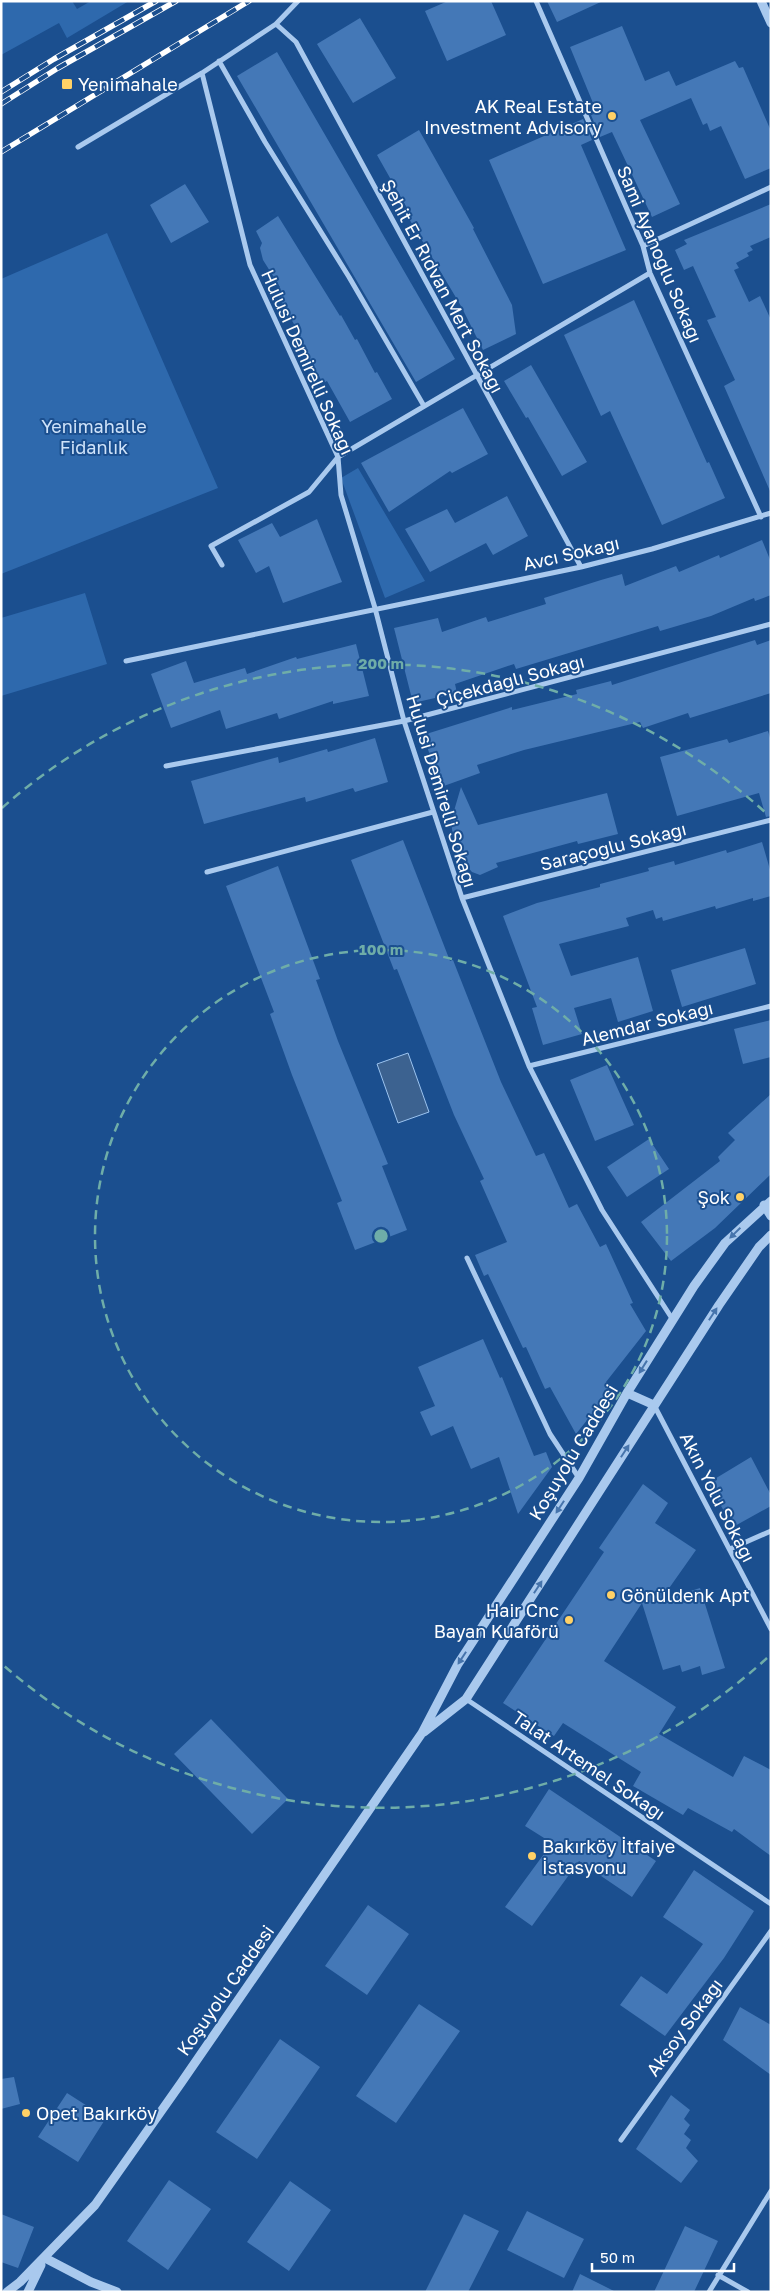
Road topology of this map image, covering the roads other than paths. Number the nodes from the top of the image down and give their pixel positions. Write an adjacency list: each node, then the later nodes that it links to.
1 (298, 1): 5 (street)
2 (536, 1): 10 (street, Sami Ayanoğlu Sokağı)
3 (761, 1): 4 (street)
4 (771, 23)
5 (276, 24): 6 (street); 12 (street, Şehit Er Rıdvan Mert Sokağı)
6 (219, 61): 7 (street); 13 (street)
7 (202, 73): 8 (street); 14 (street, Hulusi Demirelli Sokağı)
8 (78, 147)
9 (771, 187): 10 (street)
10 (643, 246): 11 (street, Sami Ayanoğlu Sokağı)
11 (650, 274): 12 (street); 16 (street, Sami Ayanoğlu Sokağı)
12 (476, 376): 13 (street); 18 (street, Şehit Er Rıdvan Mert Sokağı)
13 (424, 406): 14 (street)
14 (338, 457): 17 (street); 19 (street, Hulusi Demirelli Sokağı)
15 (771, 513): 16 (street, Avcı Sokağı)
16 (761, 517): 18 (street, Avcı Sokağı)
17 (222, 565)
18 (581, 567): 19 (street, Avcı Sokağı)
19 (375, 608): 21 (street, Avcı Sokağı); 22 (street, Hulusi Demirelli Sokağı)
20 (771, 624): 22 (street, Çiçekdağlı Sokağı)
21 (126, 661)
22 (404, 721): 23 (street, Çiçekdağlı Sokağı); 24 (street, Hulusi Demirelli Sokağı)
23 (166, 766)
24 (432, 812): 26 (street); 27 (street, Hulusi Demirelli Sokağı)
25 (771, 820): 27 (street, Saraçoğlu Sokağı)
26 (207, 872)
27 (462, 898): 29 (street, Hulusi Demirelli Sokağı)
28 (771, 1006): 29 (street, Alemdar Sokağı)
29 (529, 1066): 34 (street, Hulusi Demirelli Sokağı)
30 (767, 1203): 31 (street); 34 (street, Koşuyolu Caddesi, one-way to 34)
31 (771, 1216)
32 (771, 1235): 36 (street, Koşuyolu Caddesi, one-way to 32)
33 (467, 1258): 37 (street)
34 (673, 1320): 35 (street, Koşuyolu Caddesi, one-way to 35)
35 (627, 1393): 36 (street); 37 (street, Koşuyolu Caddesi)
36 (654, 1405): 39 (street, Akın Yolu Sokağı); 41 (street, Koşuyolu Caddesi, one-way to 36)
37 (579, 1478): 42 (street, Koşuyolu Caddesi, one-way to 42)
38 (771, 1531): 39 (street)
39 (730, 1549): 40 (street, Akın Yolu Sokağı)
40 (771, 1630)
41 (466, 1699): 42 (street, Koşuyolu Caddesi); 43 (street, Talat Artemel Sokağı)
42 (422, 1734): 47 (street, Koşuyolu Caddesi)
43 (771, 1904)
44 (771, 1930): 45 (street, Aksoy Sokağı)
45 (620, 2140)
46 (771, 2191): 48 (street)
47 (45, 2258): 49 (street); 50 (street); 51 (street)
48 (718, 2275): 52 (street); 53 (street)
49 (7, 2292)
50 (28, 2292)
51 (117, 2292)
52 (709, 2292)
53 (748, 2292)

